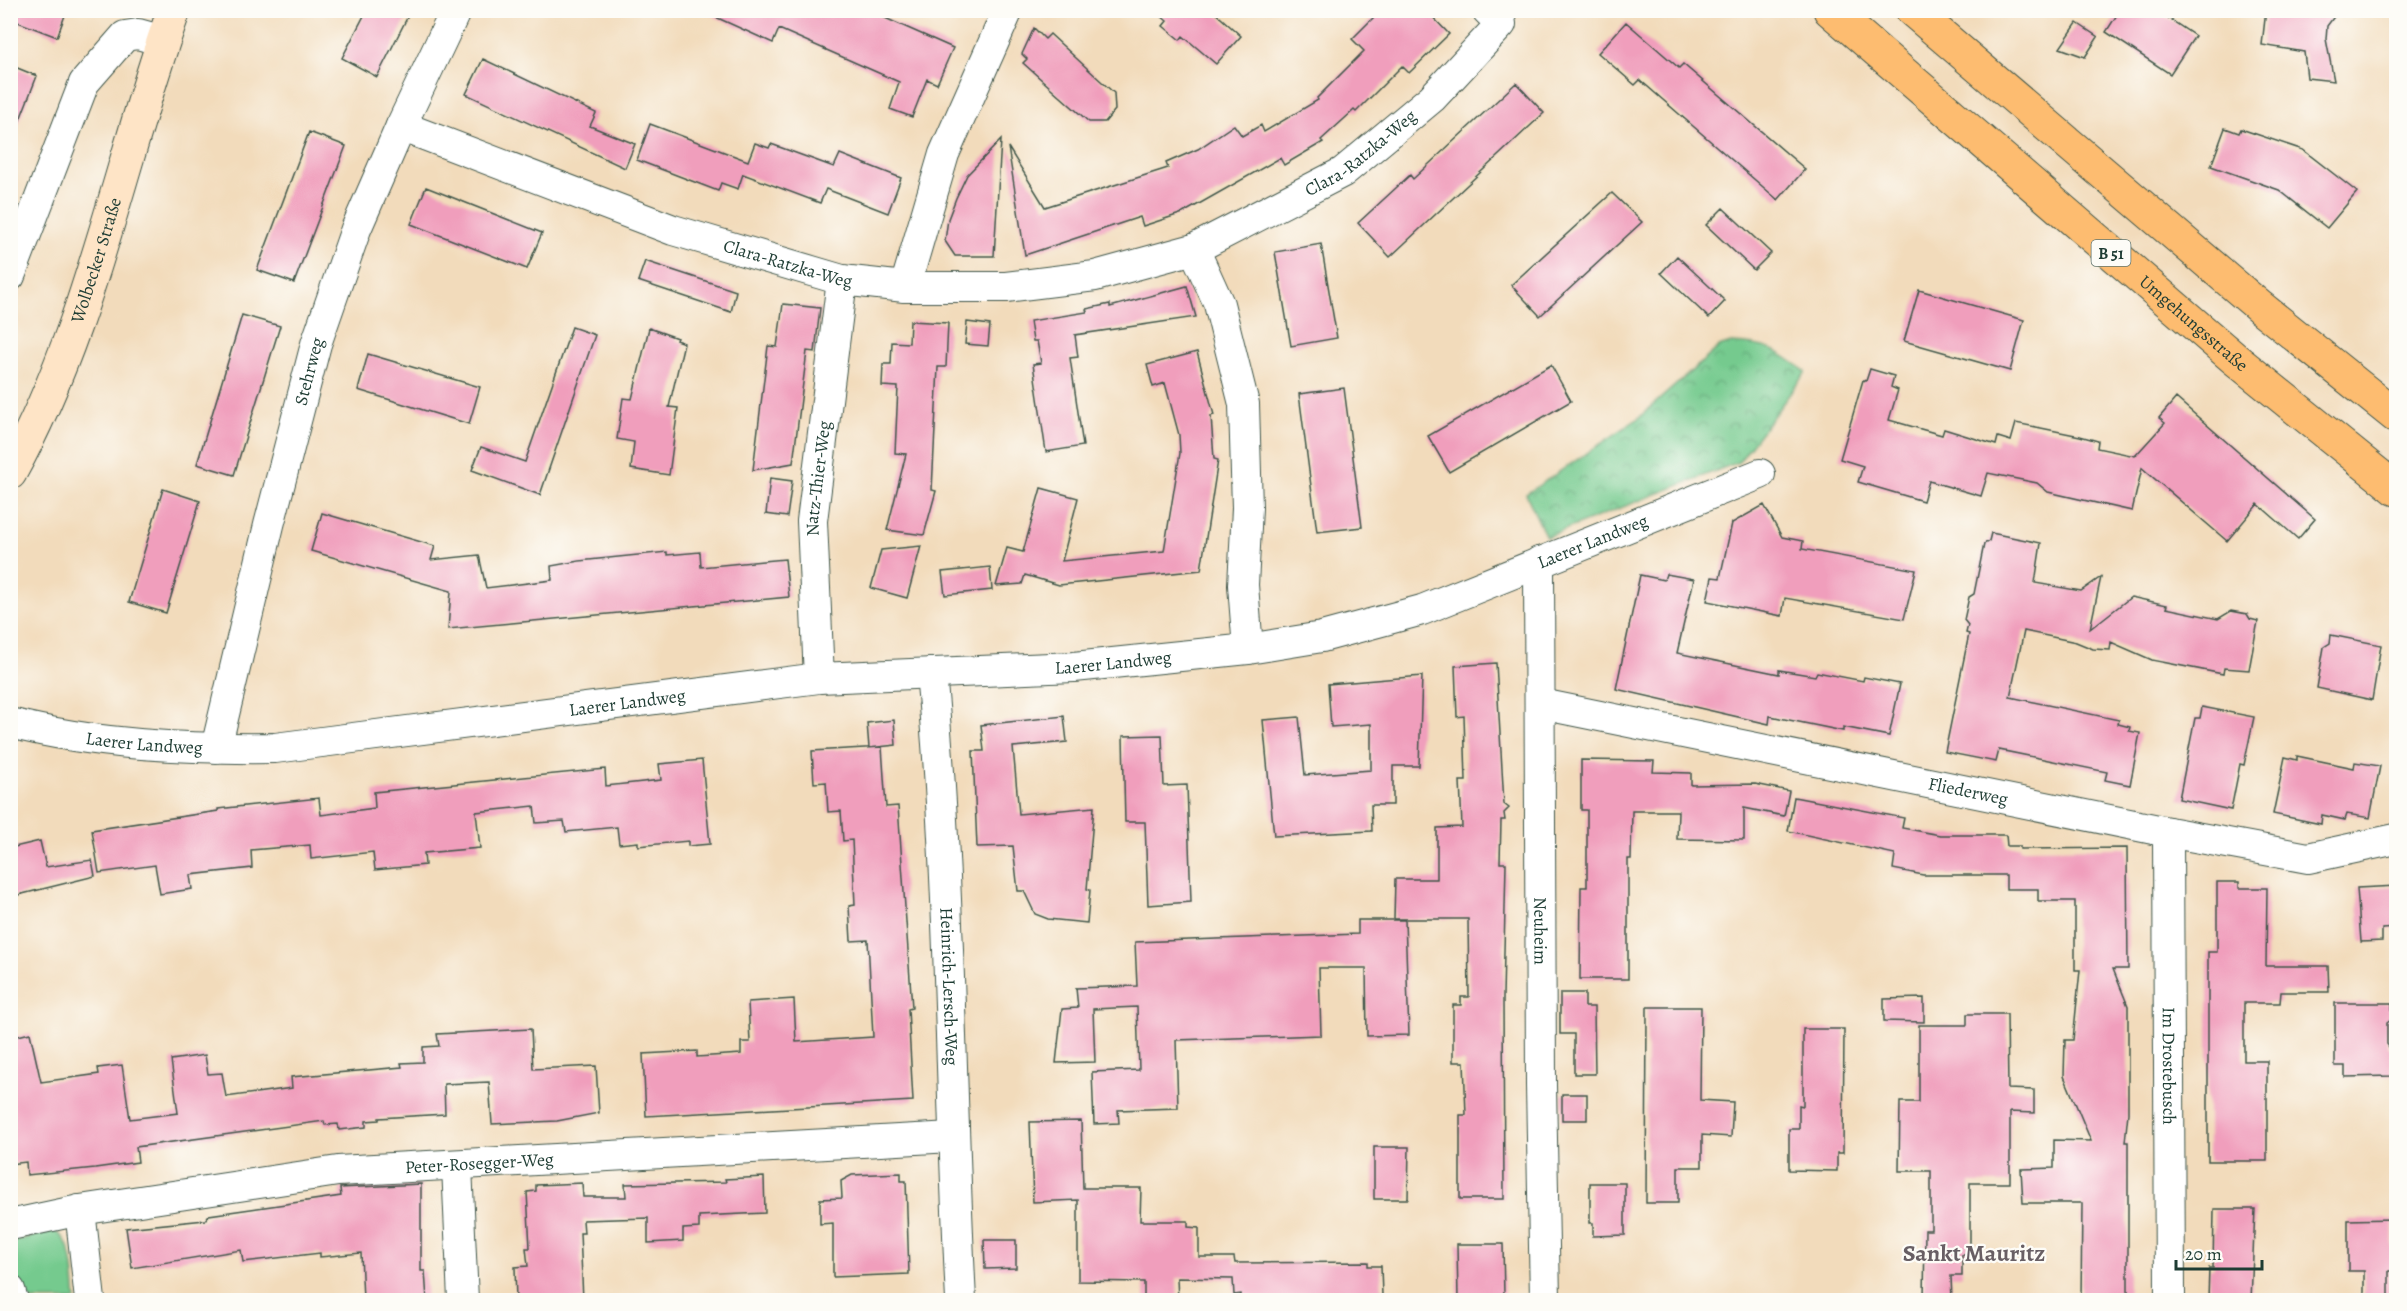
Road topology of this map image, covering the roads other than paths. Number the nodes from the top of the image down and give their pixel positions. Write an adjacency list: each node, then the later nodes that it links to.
1 (174, 10): 7 (main road, Wolbecker Straße)
2 (456, 10): 8 (street, Stehrweg)
3 (1008, 10): 12 (street)
4 (1830, 10): 16 (highway, Umgehungsstraße / B 51)
5 (1911, 10): 13 (highway)
6 (1494, 17): 9 (street, Clara-Ratzka-Weg)
7 (163, 41): 10 (street); 14 (main road, Wolbecker Straße)
8 (401, 126): 11 (street, Clara-Ratzka-Weg); 23 (street, Stehrweg)
9 (1194, 249): 12 (street, Clara-Ratzka-Weg); 18 (street)
10 (10, 276)
11 (842, 280): 12 (street, Clara-Ratzka-Weg); 20 (street, Natz-Thier-Weg)
12 (905, 286)
13 (2397, 416)
14 (10, 472)
15 (1760, 474): 17 (street, Laerer Landweg)
16 (2397, 489)
17 (1539, 562): 18 (street, Laerer Landweg); 21 (street, Neuheim)
18 (1248, 649): 19 (street, Laerer Landweg)
19 (931, 673): 20 (street, Laerer Landweg); 26 (street, Heinrich-Lersch-Weg)
20 (819, 678): 23 (street, Laerer Landweg)
21 (1542, 704): 24 (street, Fliederweg); 35 (street, Neuheim)
22 (10, 723): 23 (street, Laerer Landweg)
23 (216, 748)
24 (2168, 832): 25 (street, Fliederweg); 36 (street, Im Drostebusch)
25 (2397, 839)
26 (952, 1137): 27 (street, Peter-Rosegger-Weg); 34 (street, Heinrich-Lersch-Weg)
27 (457, 1166): 28 (street, Peter-Rosegger-Weg); 33 (street)
28 (80, 1210): 29 (street, Peter-Rosegger-Weg); 32 (street)
29 (10, 1225)
30 (10, 1290): 31 (street)
31 (13, 1300)
32 (90, 1300)
33 (463, 1300)
34 (960, 1300)
35 (1545, 1300)
36 (2170, 1300)

